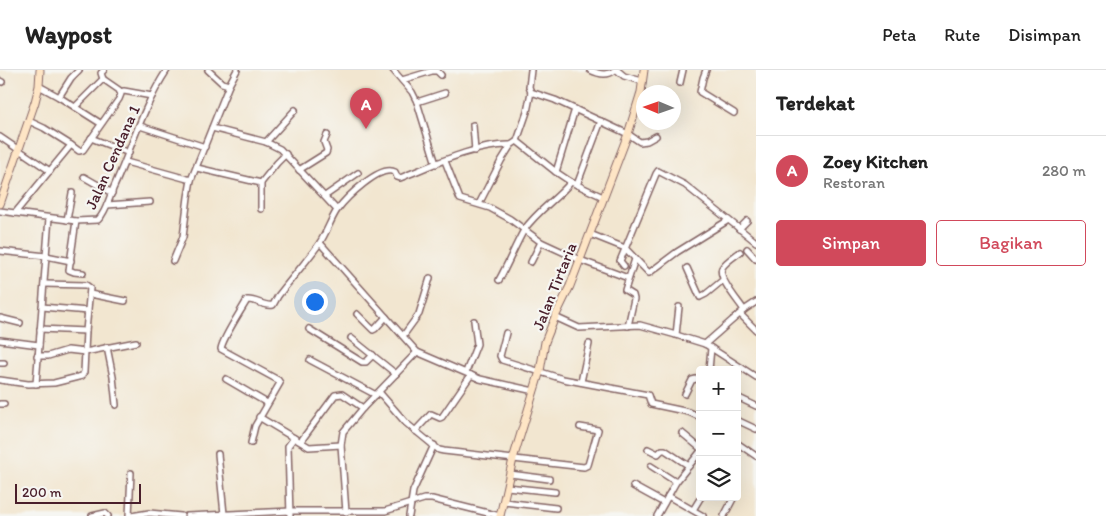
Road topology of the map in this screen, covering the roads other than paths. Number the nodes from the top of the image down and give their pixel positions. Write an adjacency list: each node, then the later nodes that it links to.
1 (40, 70): 21 (street)
2 (79, 70): 26 (street)
3 (104, 70): 16 (street)
4 (208, 70): 20 (street)
5 (237, 70): 20 (street)
6 (393, 70): 17 (street)
7 (531, 70): 23 (street)
8 (590, 70): 14 (street)
9 (616, 70): 14 (street); 18 (street)
10 (644, 70): 18 (street, Jalan Tirtaria)
11 (683, 70): 19 (street)
12 (706, 70): 31 (street)
13 (165, 71): 25 (street, Jalan Cendana 1)
14 (597, 72)
15 (441, 75): 17 (street)
16 (103, 79): 22 (street); 28 (street)
17 (402, 80): 27 (street)
18 (642, 81): 38 (street, Jalan Tirtaria)
19 (680, 83)
20 (229, 85): 37 (street)
21 (39, 86): 26 (street); 32 (street)
22 (120, 92): 25 (street); 34 (street)
23 (531, 92): 29 (street); 43 (street)
24 (445, 93): 27 (street)
25 (152, 96): 36 (street, Jalan Cendana 1)
26 (59, 97): 28 (street)
27 (417, 102): 54 (street)
28 (74, 106): 34 (street)
29 (575, 109): 33 (street); 58 (street)
30 (295, 110): 44 (street)
31 (734, 113)
32 (29, 121): 45 (street); 48 (street)
33 (601, 121): 38 (street); 63 (street)
34 (100, 123): 42 (street)
35 (473, 125): 49 (street)
36 (140, 126): 47 (street); 50 (street, Jalan Cendana 1)
37 (212, 128): 44 (street); 47 (street)
38 (628, 134): 40 (street); 67 (street, Jalan Tirtaria)
39 (327, 135): 56 (street)
40 (656, 136)
41 (0, 137): 48 (street)
42 (91, 138): 45 (street); 50 (street)
43 (517, 141): 46 (street); 58 (street)
44 (266, 142): 51 (street)
45 (71, 144): 57 (street)
46 (511, 145): 49 (street); 70 (street)
47 (205, 147): 55 (street)
48 (19, 150): 57 (street); 69 (street)
49 (475, 151): 52 (street)
50 (129, 153): 53 (street, Jalan Cendana 1)
51 (286, 154): 56 (street); 62 (street)
52 (445, 161): 54 (street); 70 (street)
53 (126, 162): 61 (street); 65 (street, Jalan Cendana 1)
54 (436, 164): 73 (street)
55 (197, 168): 61 (street); 62 (street)
56 (299, 170): 66 (street)
57 (50, 171): 75 (street)
58 (556, 172): 63 (street)
59 (358, 173): 66 (street)
60 (84, 177): 65 (street)
61 (191, 180): 96 (street)
62 (262, 183): 72 (street)
63 (574, 184): 67 (street); 82 (street)
64 (72, 193): 77 (street)
65 (112, 194): 71 (street, Jalan Cendana 1)
66 (325, 196): 73 (street)
67 (603, 197): 83 (street, Jalan Tirtaria)
68 (150, 202): 71 (street)
69 (0, 204)
70 (479, 204): 82 (street)
71 (107, 205): 79 (street, Jalan Cendana 1)
72 (261, 209)
73 (337, 210): 86 (street)
74 (0, 211): 75 (street, Jalan Cendana 1)
75 (15, 213): 76 (street, Jalan Cendana 1)
76 (49, 218): 77 (street, Jalan Cendana 1); 91 (street)
77 (68, 220): 79 (street, Jalan Cendana 1)
78 (727, 220): 81 (street); 87 (street); 92 (street)
79 (76, 221): 95 (street)
80 (747, 222): 81 (street)
81 (739, 229): 85 (street)
82 (524, 230): 84 (street); 103 (street)
83 (590, 234): 87 (street); 94 (street, Jalan Tirtaria)
84 (541, 242): 94 (street); 97 (street)
85 (756, 242)
86 (320, 243): 114 (street); 156 (street)
87 (625, 248): 92 (street); 98 (street)
88 (747, 249): 93 (street)
89 (0, 251): 91 (street)
90 (740, 252): 104 (street)
91 (46, 256): 95 (street); 105 (street)
92 (636, 259): 102 (street)
93 (756, 259)
94 (580, 260): 102 (street); 115 (street, Jalan Tirtaria)
95 (71, 261): 100 (street)
96 (173, 261)
97 (531, 262)
98 (624, 266)
99 (687, 268): 104 (street)
100 (83, 272)
101 (430, 278): 126 (street)
102 (628, 278): 119 (street)
103 (499, 280)
104 (723, 280): 112 (street)
105 (44, 284): 106 (street); 109 (street)
106 (90, 294): 107 (street); 111 (street)
107 (125, 301)
108 (756, 302): 112 (street)
109 (42, 307): 111 (street); 120 (street)
110 (679, 307): 125 (street)
111 (88, 311): 123 (street)
112 (742, 312): 122 (street); 131 (street)
113 (357, 314): 114 (street)
114 (386, 317): 126 (street)
115 (555, 317): 119 (street); 143 (street, Jalan Tirtaria)
116 (0, 318): 118 (street)
117 (474, 321): 145 (street)
118 (20, 323)
119 (628, 326): 125 (street)
120 (40, 329): 123 (street); 132 (street)
121 (309, 329): 137 (street)
122 (756, 330)
123 (86, 331): 135 (street)
124 (506, 333): 143 (street)
125 (676, 335): 131 (street)
126 (403, 336): 136 (street)
127 (351, 338): 137 (street)
128 (0, 340): 132 (street)
129 (136, 342): 133 (street)
130 (589, 344): 150 (street)
131 (705, 344): 134 (street)
132 (39, 345): 138 (street)
133 (107, 347): 135 (street); 157 (street)
134 (711, 348): 140 (street); 141 (street)
135 (85, 352): 138 (street); 151 (street)
136 (417, 352): 144 (street); 145 (street)
137 (372, 355): 144 (street)
138 (37, 356): 151 (street)
139 (310, 360): 153 (street)
140 (709, 366)
141 (738, 366)
142 (741, 368): 146 (street)
143 (540, 371): 150 (street); 152 (street, Jalan Tirtaria)
144 (396, 374): 153 (street)
145 (468, 374): 152 (street); 165 (street)
146 (756, 377)
147 (226, 379): 156 (street)
148 (696, 379): 154 (street)
149 (0, 380): 151 (street)
150 (581, 382): 160 (street)
151 (36, 384)
152 (534, 391): 178 (street, Jalan Tirtaria)
153 (378, 394): 159 (street); 165 (street)
154 (685, 394)
155 (741, 399): 158 (street)
156 (268, 403): 161 (street)
157 (116, 405)
158 (756, 406)
159 (363, 408): 168 (street); 170 (street)
160 (696, 414)
161 (260, 417): 167 (street); 169 (street)
162 (741, 421): 164 (street)
163 (580, 427): 178 (street)
164 (756, 429)
165 (415, 431): 171 (street)
166 (682, 433): 172 (street)
167 (294, 438): 168 (street); 199 (street)
168 (301, 441): 170 (street)
169 (251, 443)
170 (342, 445): 196 (street)
171 (434, 445): 178 (street); 192 (street)
172 (696, 445)
173 (741, 446): 177 (street)
174 (648, 449): 180 (street)
175 (218, 454): 198 (street)
176 (697, 456): 180 (street)
177 (756, 456)
178 (513, 459): 182 (street, Jalan Tirtaria)
179 (651, 466): 184 (street)
180 (689, 466): 184 (street)
181 (131, 473): 202 (street)
182 (510, 474): 183 (street); 186 (street, Jalan Tirtaria)
183 (549, 479)
184 (676, 482): 188 (street)
185 (633, 486): 193 (street)
186 (507, 487): 187 (street); 191 (street, Jalan Tirtaria)
187 (555, 492)
188 (668, 496): 193 (street); 195 (street)
189 (699, 501): 195 (street)
190 (732, 501): 209 (street)
191 (504, 502): 194 (street); 206 (street, Jalan Tirtaria)
192 (411, 503): 197 (street); 205 (street); 206 (street)
193 (664, 503): 207 (street)
194 (556, 508)
195 (693, 510): 208 (street)
196 (348, 513): 197 (street); 199 (street)
197 (385, 513)
198 (224, 514): 199 (street); 204 (street)
199 (291, 514)
200 (92, 516): 201 (street)
201 (108, 516)
202 (130, 516): 203 (street)
203 (181, 516)
204 (187, 516)
205 (409, 516)
206 (500, 516)
207 (657, 516)
208 (703, 516)
209 (724, 516)

